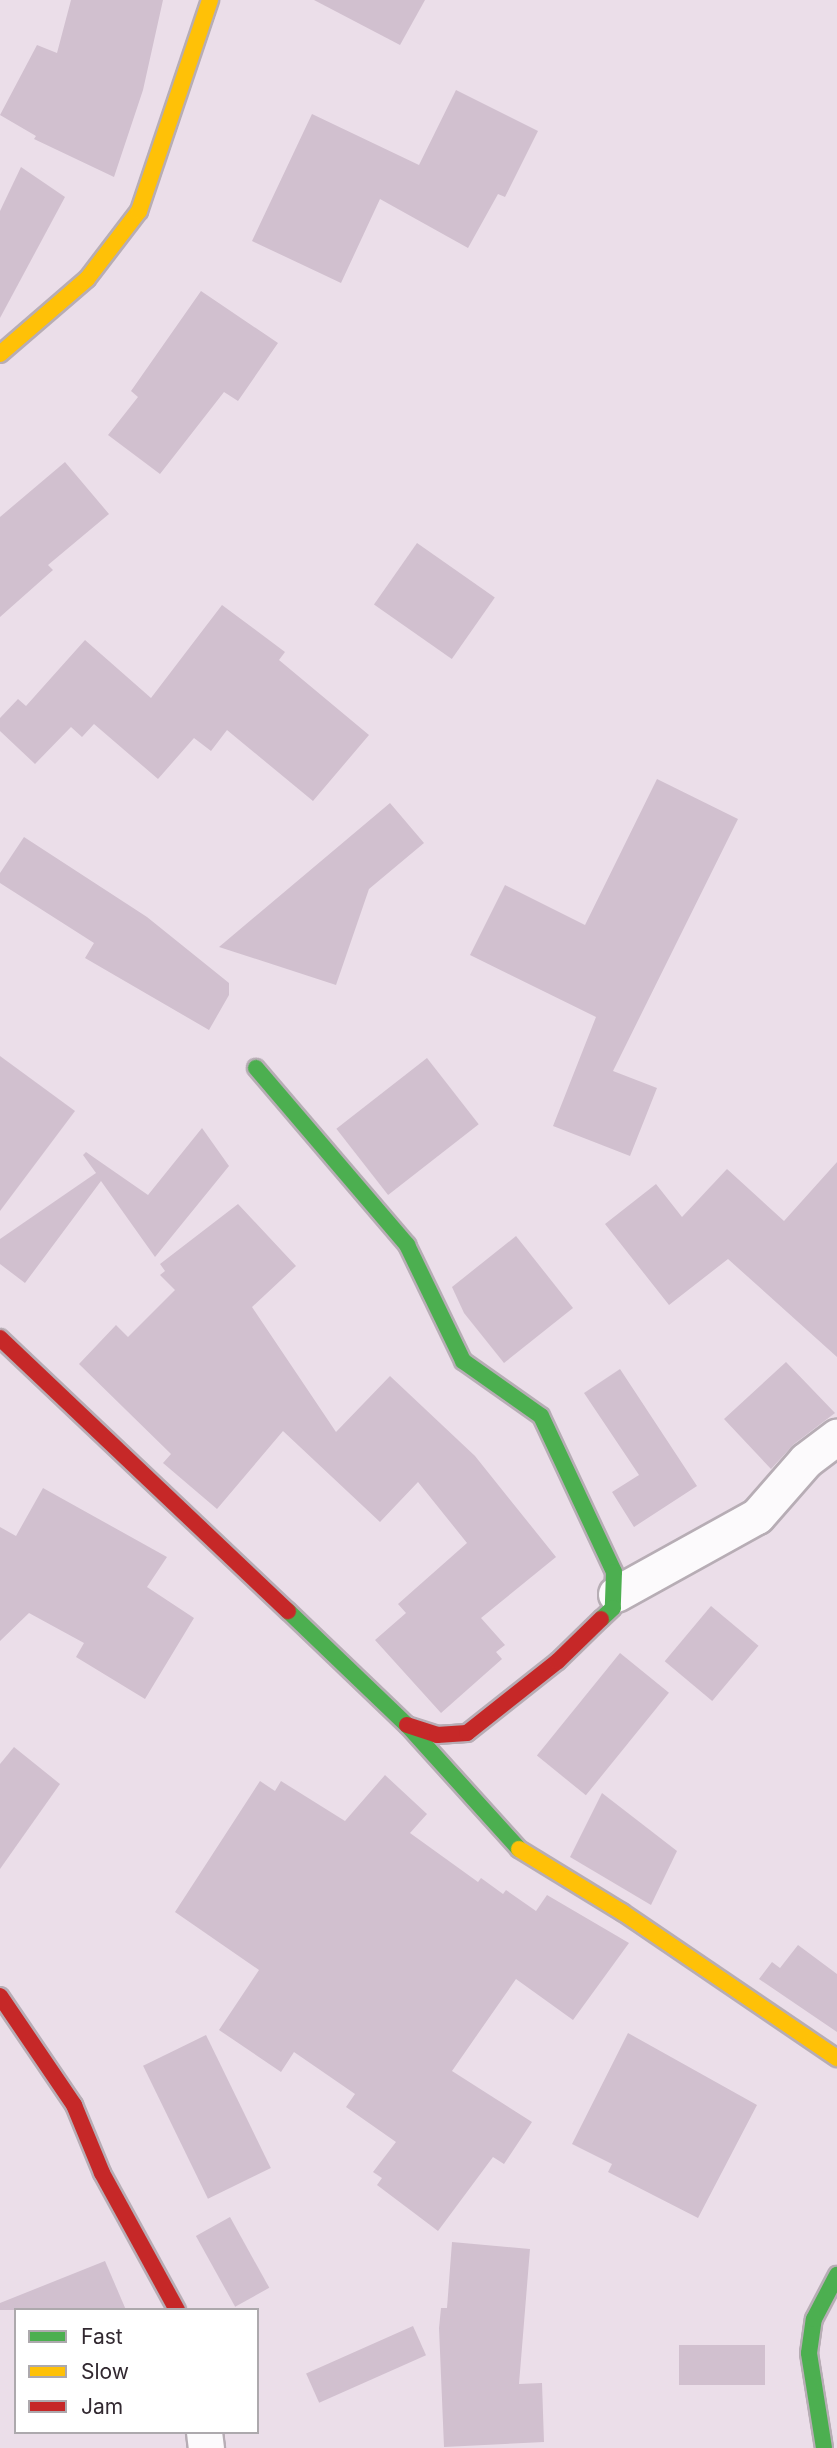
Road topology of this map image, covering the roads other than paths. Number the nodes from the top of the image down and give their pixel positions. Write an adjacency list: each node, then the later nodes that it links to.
1 (210, 0): 2 (street)
2 (0, 354)
3 (256, 1068): 6 (street)
4 (0, 1338): 7 (street)
5 (837, 1437): 6 (street)
6 (616, 1594): 7 (street)
7 (407, 1725): 9 (street)
8 (0, 1996): 11 (street)
9 (837, 2058)
10 (837, 2275): 12 (street)
11 (176, 2308)
12 (824, 2448)

